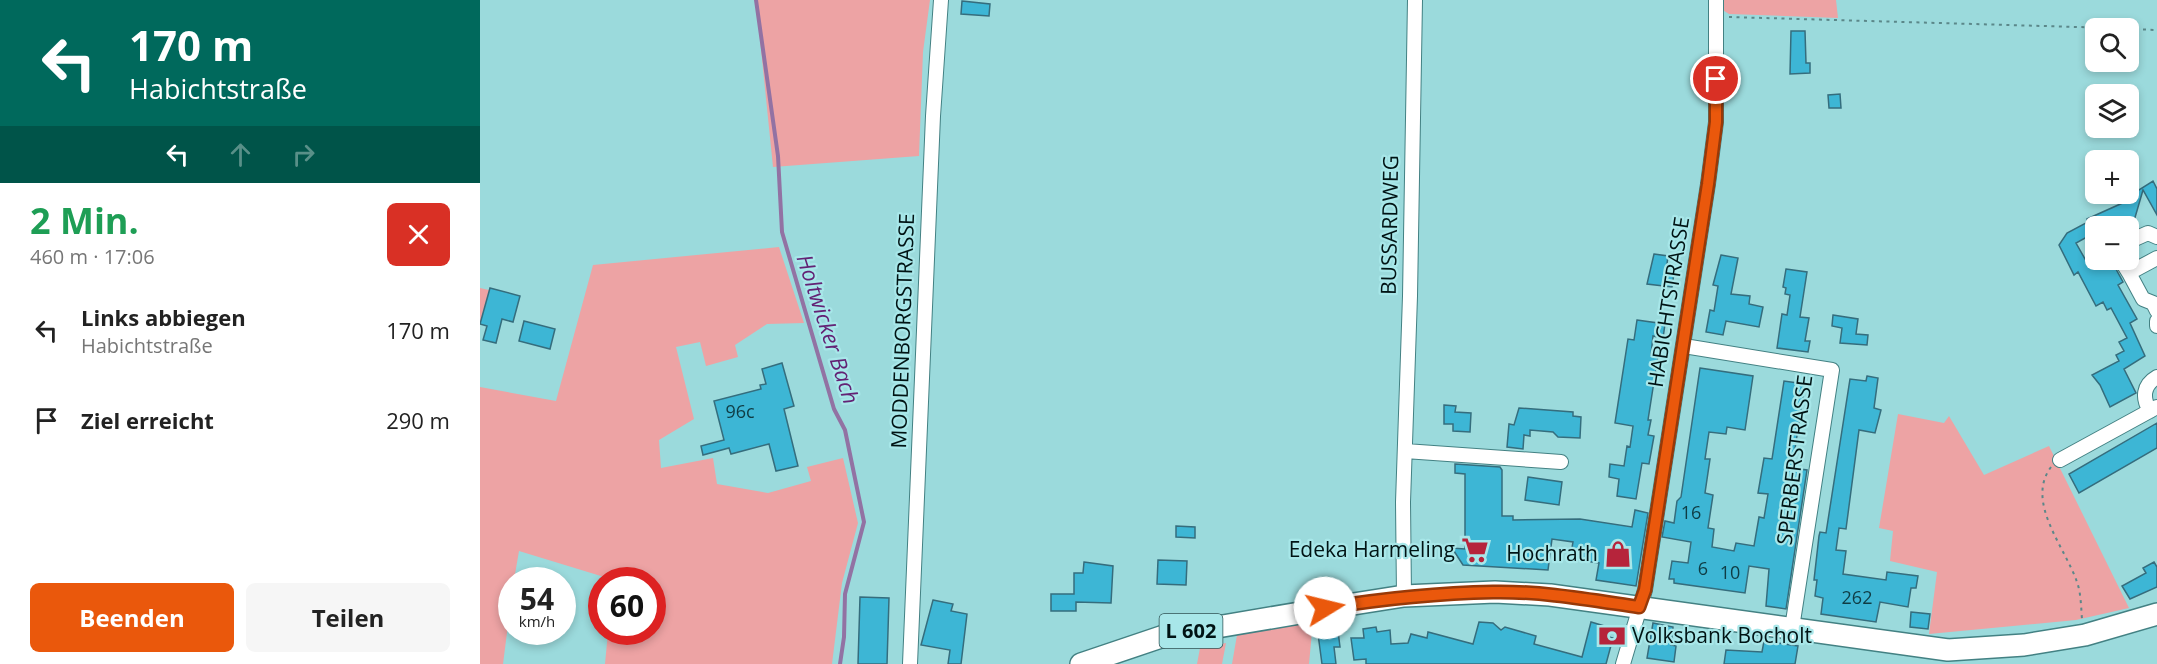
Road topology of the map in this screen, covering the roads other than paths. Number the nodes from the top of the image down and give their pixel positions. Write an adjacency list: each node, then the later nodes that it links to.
1 (941, 0): 22 (street, MODDENBORGSTRASSE)
2 (1415, 0): 15 (street, BUSSARDWEG)
3 (1716, 0): 12 (street, HABICHTSTRASSE)
4 (2139, 237): 5 (street)
5 (2157, 237)
6 (2157, 258): 8 (street)
7 (2127, 270): 8 (street)
8 (2129, 273): 9 (street)
9 (2157, 311)
10 (2157, 321): 11 (street)
11 (2157, 326)
12 (1684, 346): 19 (street, HABICHTSTRASSE); 21 (street, SPERBERSTRASSE)
13 (2157, 377): 14 (street)
14 (2153, 409): 16 (street)
15 (1405, 451): 17 (street); 18 (street, BUSSARDWEG)
16 (2060, 460)
17 (1561, 462)
18 (1404, 596): 19 (main road, L 602); 23 (main road, L 602)
19 (1639, 607): 21 (main road, L 602); 24 (street, HABICHTSTRASSE)
20 (2157, 614): 21 (main road, L 602)
21 (1792, 628)
22 (910, 664)
23 (1081, 664)
24 (1623, 664)

